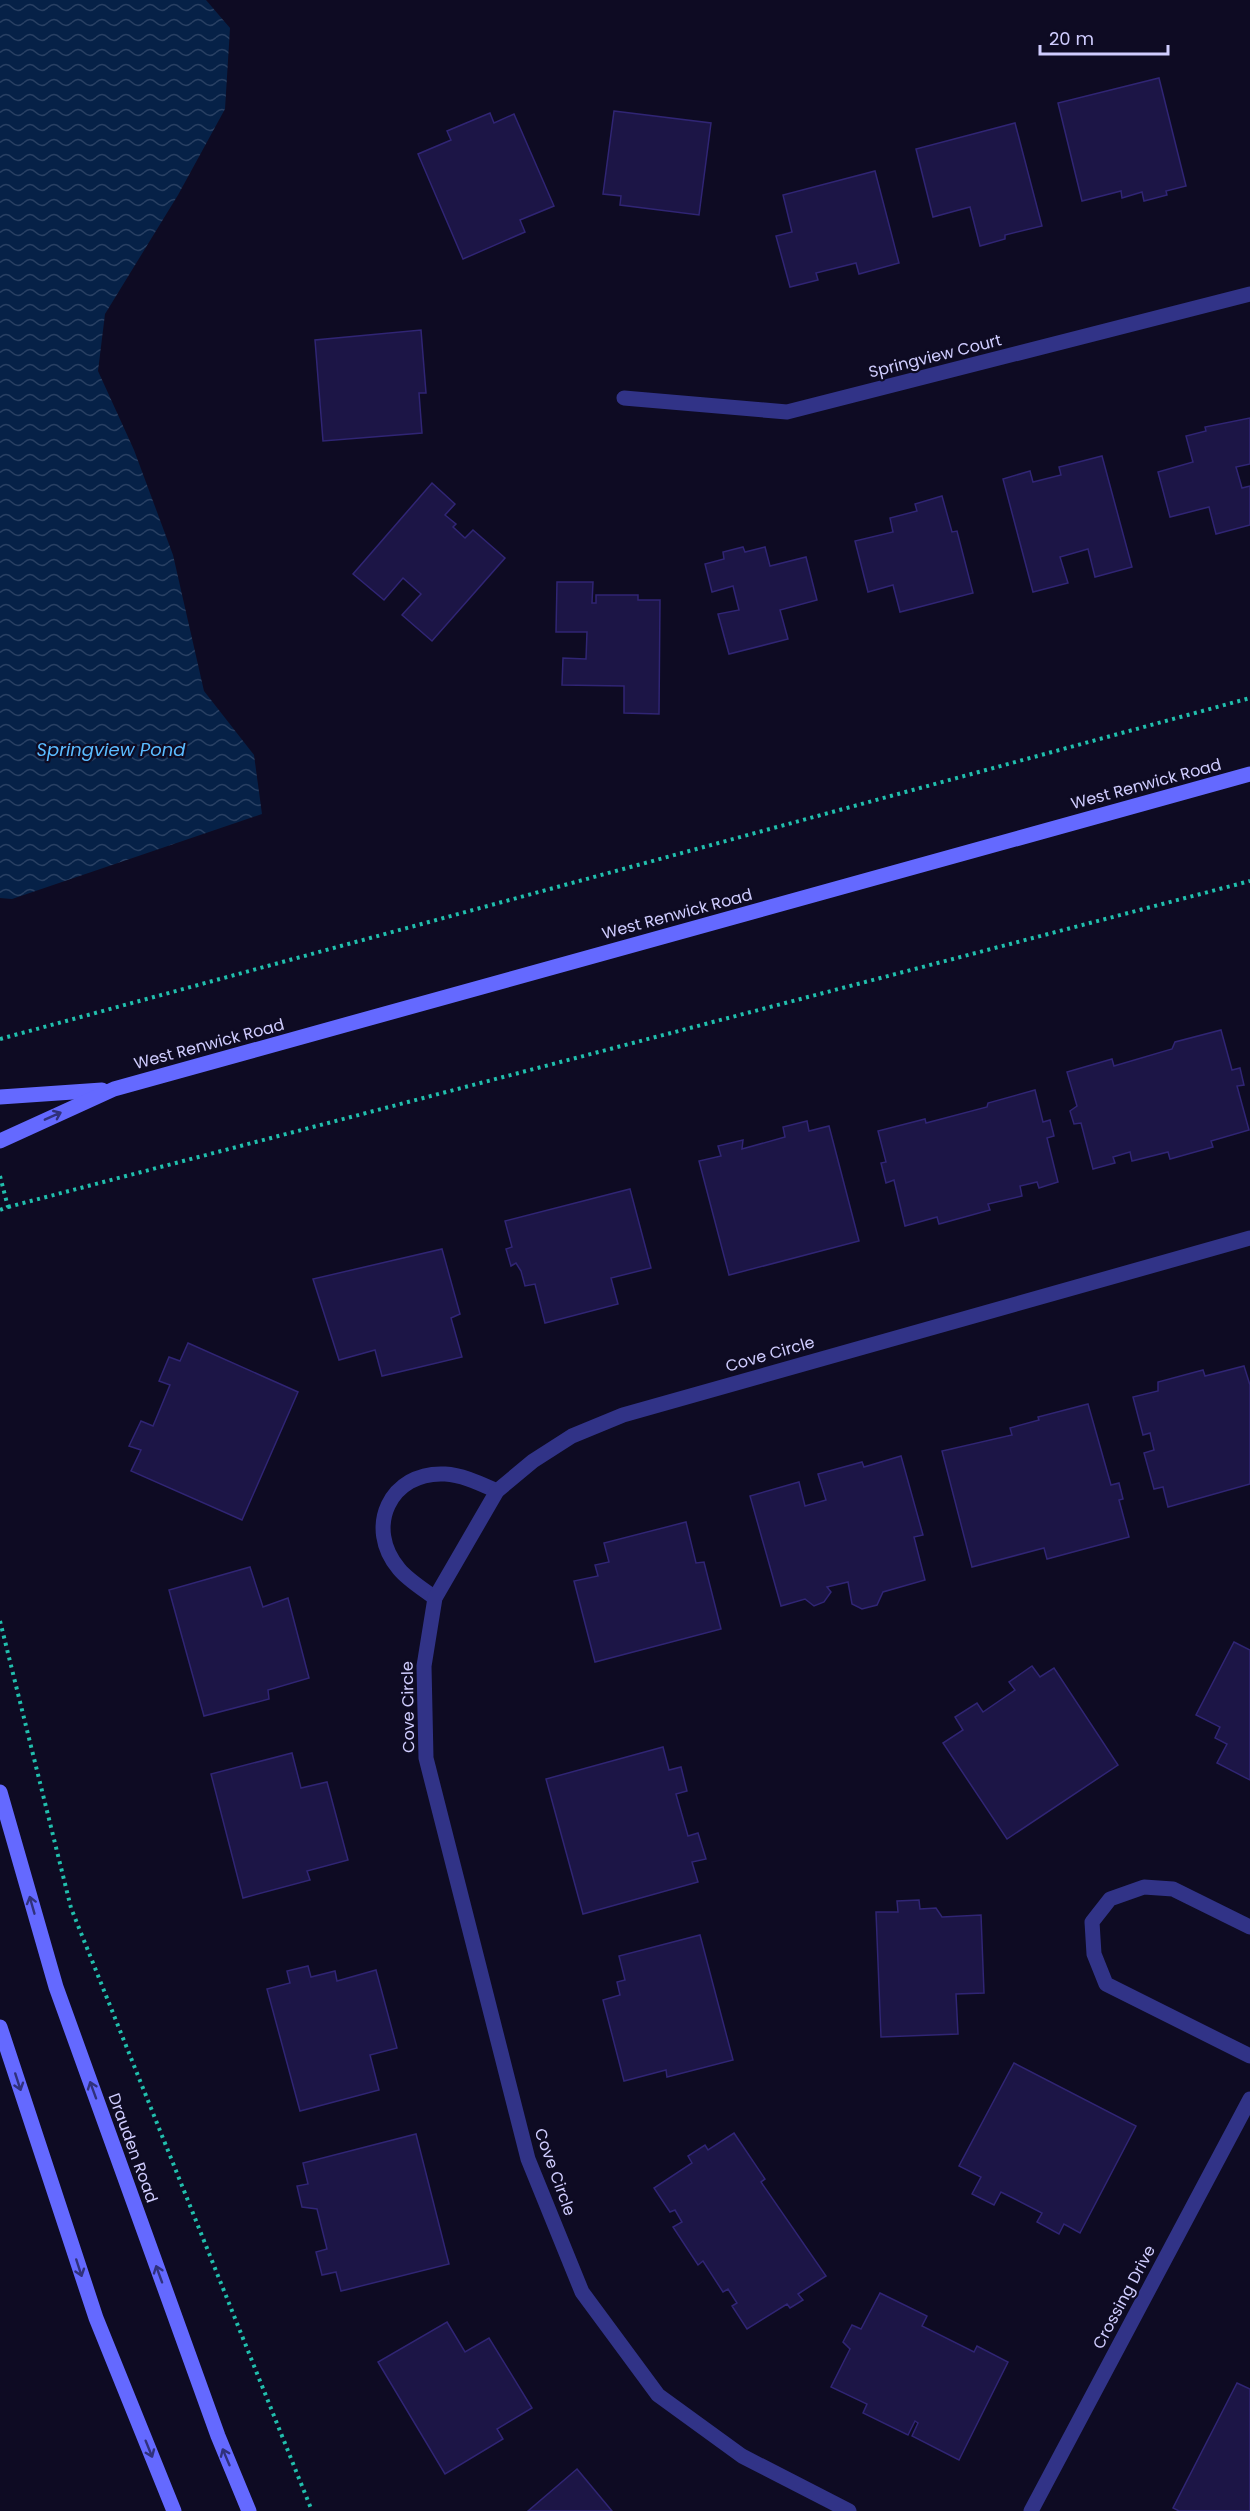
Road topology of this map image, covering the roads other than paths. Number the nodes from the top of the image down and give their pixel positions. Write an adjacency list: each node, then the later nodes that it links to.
1 (1250, 294): 2 (street, Springview Court)
2 (624, 398)
3 (1250, 774): 4 (street, West Renwick Road)
4 (114, 1089): 5 (street, West Renwick Road); 6 (street, West Renwick Road, one-way to 4)
5 (0, 1097)
6 (0, 1141)
7 (1250, 1238): 8 (street, Cove Circle)
8 (497, 1491): 9 (street, Cove Circle); 9 (street)
9 (435, 1598): 17 (street, Cove Circle)
10 (0, 1792): 16 (street, Drauden Road, one-way to 10)
11 (1250, 1927): 13 (street)
12 (0, 2027): 15 (street, one-way to 15)
13 (1250, 2056)
14 (1250, 2099): 18 (street, Crossing Drive)
15 (174, 2511)
16 (249, 2511)
17 (849, 2511)
18 (1031, 2511)

